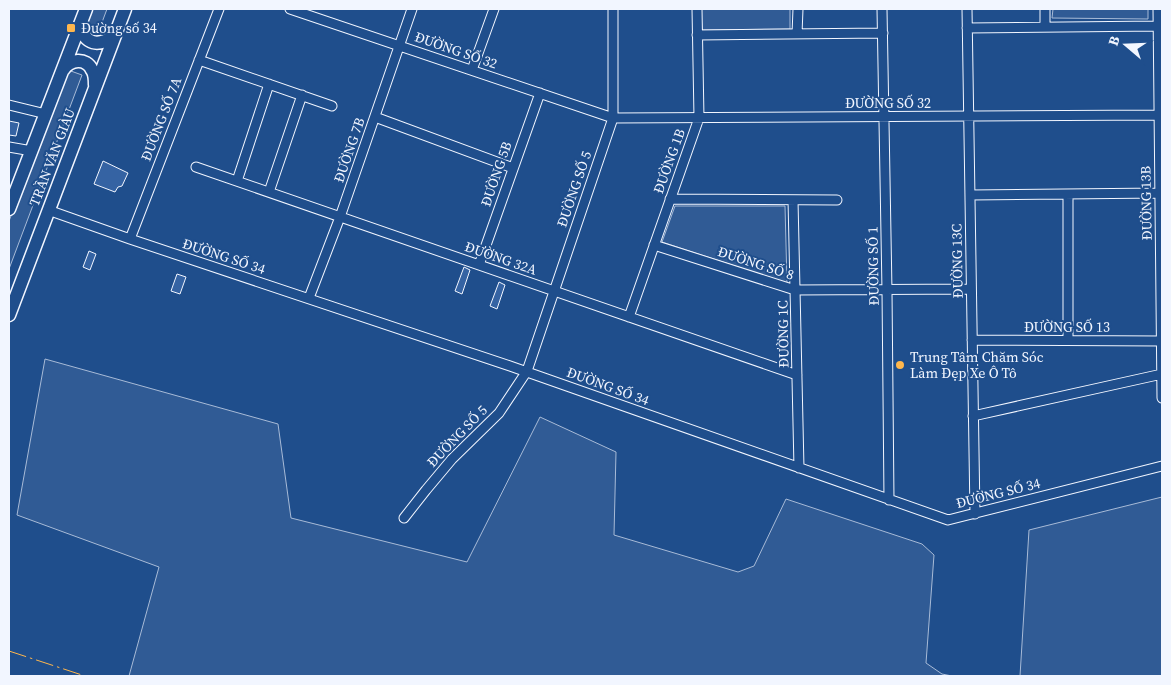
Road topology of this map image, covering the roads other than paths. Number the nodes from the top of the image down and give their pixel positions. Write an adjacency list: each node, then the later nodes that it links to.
1 (86, 9): 14 (main road, TRẦN VĂN GIÀU)
2 (125, 9): 21 (main road, TRẦN VĂN GIÀU)
3 (219, 9): 23 (street, ĐƯỜNG SỐ 7A)
4 (290, 9): 22 (street, ĐƯỜNG SỐ 32)
5 (412, 9): 22 (street, ĐƯỜNG 7B)
6 (494, 9): 24 (street)
7 (613, 9): 37 (street, ĐƯỜNG SỐ 5)
8 (697, 9): 20 (street, ĐƯỜNG 1B)
9 (798, 9): 19 (street)
10 (882, 9): 18 (street, ĐƯỜNG SỐ 1)
11 (967, 9): 17 (street, ĐƯỜNG 13C)
12 (1045, 9): 16 (street)
13 (1158, 9): 15 (street, ĐƯỜNG 13B)
14 (80, 25): 21 (main road); 25 (main road, TRẦN VĂN GIÀU)
15 (1158, 26): 16 (street); 33 (street, ĐƯỜNG 13B)
16 (1045, 27): 17 (street)
17 (968, 28): 35 (street, ĐƯỜNG 13C)
18 (883, 33): 19 (street); 34 (street, ĐƯỜNG SỐ 1)
19 (797, 34): 20 (street)
20 (697, 35): 38 (street, ĐƯỜNG 1B)
21 (114, 36): 27 (main road, TRẦN VĂN GIÀU)
22 (400, 46): 24 (street, ĐƯỜNG SỐ 32); 36 (street, ĐƯỜNG 7B)
23 (199, 60): 26 (street); 54 (street, ĐƯỜNG SỐ 7A)
24 (472, 70): 28 (street, ĐƯỜNG SỐ 32)
25 (63, 71): 27 (main road); 32 (main road, TRẦN VĂN GIÀU)
26 (269, 84): 29 (street); 43 (street)
27 (95, 85): 52 (main road, TRẦN VĂN GIÀU)
28 (540, 93): 37 (street, ĐƯỜNG SỐ 32); 42 (street, ĐƯỜNG 5B)
29 (302, 95): 31 (street); 44 (street)
30 (9, 105): 32 (street)
31 (332, 106)
32 (46, 114): 40 (main road, TRẦN VĂN GIÀU)
33 (1161, 115): 35 (street, ĐƯỜNG SỐ 32); 45 (street, ĐƯỜNG 13B)
34 (884, 116): 35 (street, ĐƯỜNG SỐ 32); 38 (street, ĐƯỜNG SỐ 32); 59 (street, ĐƯỜNG SỐ 1)
35 (969, 116): 47 (street, ĐƯỜNG 13C)
36 (375, 117): 42 (street); 53 (street, ĐƯỜNG 7B)
37 (613, 118): 38 (street, ĐƯỜNG SỐ 32); 60 (street, ĐƯỜNG SỐ 5)
38 (699, 118): 48 (street, ĐƯỜNG 1B)
39 (9, 147): 40 (street)
40 (32, 152): 51 (main road, TRẦN VĂN GIÀU)
41 (196, 167): 43 (street, ĐƯỜNG 32A)
42 (513, 168): 56 (street, ĐƯỜNG 5B)
43 (237, 181): 44 (street, ĐƯỜNG 32A)
44 (269, 192): 53 (street, ĐƯỜNG 32A)
45 (1160, 193): 46 (street); 66 (street, ĐƯỜNG 13B)
46 (1068, 194): 47 (street); 65 (street)
47 (970, 195): 57 (street, ĐƯỜNG 13C)
48 (670, 199): 49 (street); 55 (street, ĐƯỜNG 1B)
49 (793, 200): 50 (street); 58 (street, ĐƯỜNG 1C)
50 (837, 200)
51 (9, 209)
52 (48, 210): 54 (street, ĐƯỜNG SỐ 34); 62 (main road, TRẦN VĂN GIÀU)
53 (340, 217): 56 (street, ĐƯỜNG 32A); 61 (street, ĐƯỜNG 7B)
54 (130, 239): 61 (street, ĐƯỜNG SỐ 34)
55 (654, 245): 58 (street, ĐƯỜNG SỐ 8); 63 (street, ĐƯỜNG 1B)
56 (479, 265): 60 (street, ĐƯỜNG 32A)
57 (971, 289): 59 (street, ĐƯỜNG SỐ 8); 64 (street, ĐƯỜNG 13C)
58 (795, 290): 59 (street, ĐƯỜNG SỐ 8); 69 (street, ĐƯỜNG 1C)
59 (887, 290): 74 (street, ĐƯỜNG SỐ 1)
60 (554, 291): 63 (street, ĐƯỜNG 32A); 67 (street, ĐƯỜNG SỐ 5)
61 (309, 298): 67 (street, ĐƯỜNG SỐ 34)
62 (9, 315)
63 (629, 316): 69 (street, ĐƯỜNG 32A)
64 (972, 340): 65 (street, ĐƯỜNG SỐ 13); 71 (street, ĐƯỜNG 13C)
65 (1068, 340): 66 (street, ĐƯỜNG SỐ 13)
66 (1162, 341): 68 (street, ĐƯỜNG 13B)
67 (526, 371): 73 (street, ĐƯỜNG SỐ 34); 76 (street, ĐƯỜNG SỐ 5)
68 (1162, 374): 70 (street, ĐƯỜNG 13B); 71 (street)
69 (797, 375): 73 (street, ĐƯỜNG 1C)
70 (1162, 398)
71 (973, 416): 75 (street, ĐƯỜNG 13C)
72 (1162, 466): 75 (street, ĐƯỜNG SỐ 34)
73 (799, 468): 74 (street, ĐƯỜNG SỐ 34)
74 (889, 500): 75 (street, ĐƯỜNG SỐ 34)
75 (975, 514)
76 (404, 518)

